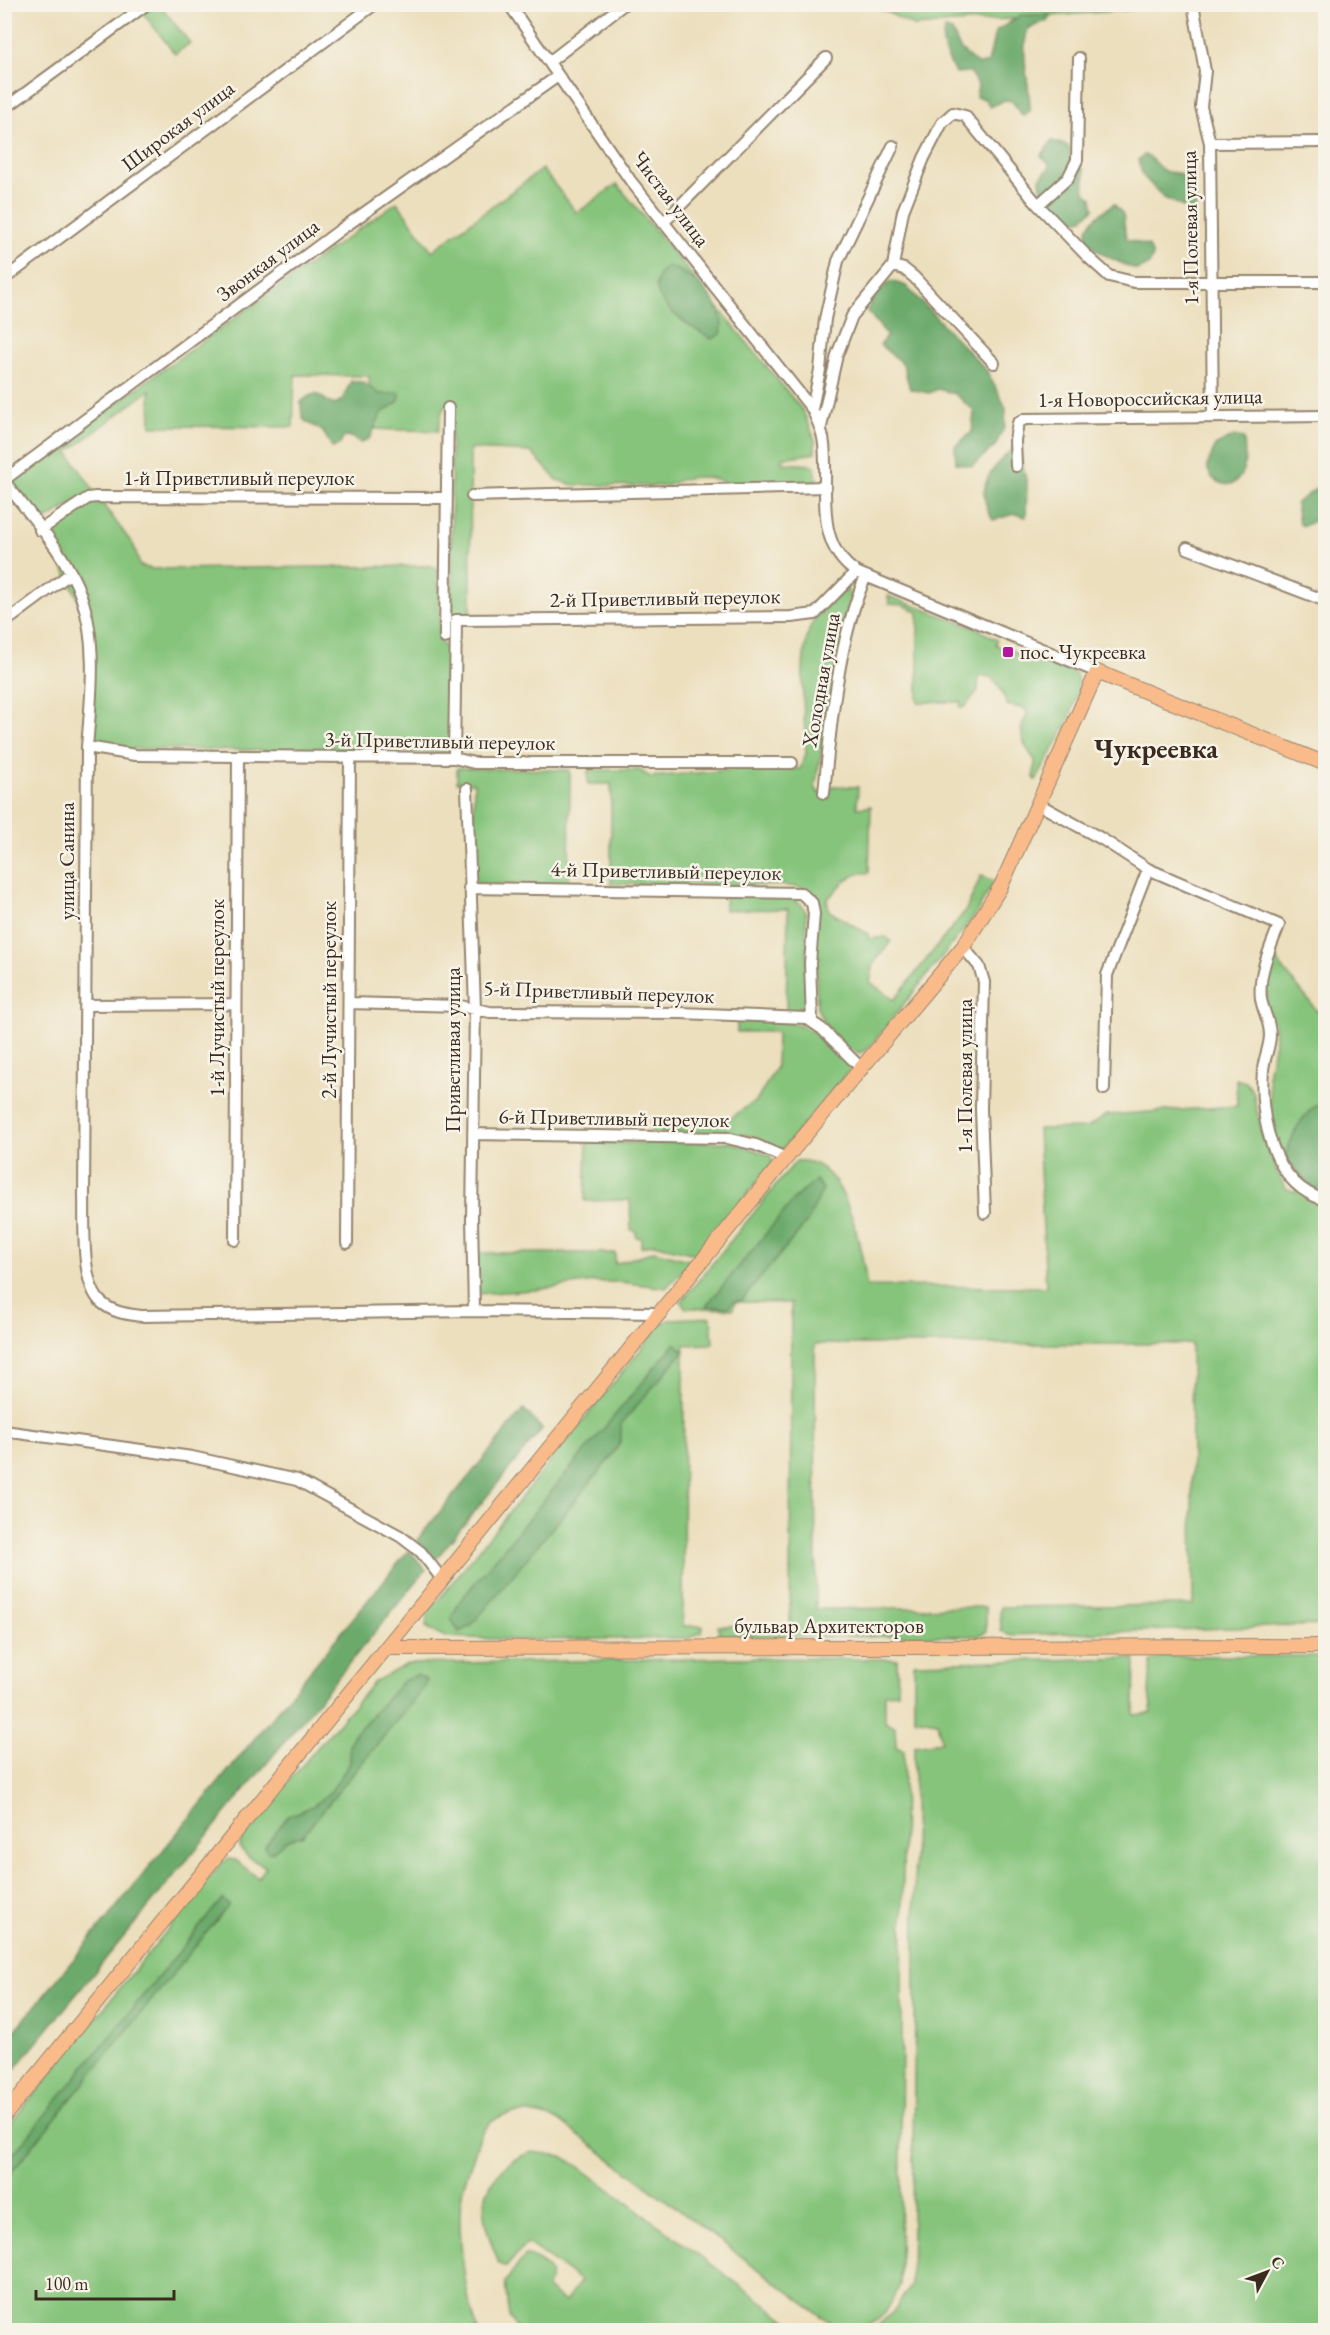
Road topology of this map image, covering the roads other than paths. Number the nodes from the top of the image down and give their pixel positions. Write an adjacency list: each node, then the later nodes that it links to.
1 (147, 4): 10 (street)
2 (375, 4): 17 (street, Широкая улица)
3 (509, 4): 8 (street, Чистая улица)
4 (624, 4): 8 (street)
5 (1193, 4): 12 (street, 1-я Полевая улица)
6 (826, 58): 15 (street)
7 (1079, 58): 14 (street)
8 (549, 62): 9 (street, Чистая улица)
9 (558, 76): 15 (street, Чистая улица); 27 (street, Звонкая улица)
10 (4, 109)
11 (1326, 142): 12 (street)
12 (1210, 143): 18 (street, 1-я Полевая улица)
13 (893, 146): 22 (street)
14 (1038, 205): 16 (street); 18 (street)
15 (663, 223): 22 (street, Чистая улица)
16 (893, 266): 20 (street); 25 (street)
17 (4, 279)
18 (1210, 282): 19 (street); 24 (street, 1-я Полевая улица)
19 (1326, 282)
20 (994, 363)
21 (448, 408): 30 (street)
22 (812, 408): 25 (street, Чистая улица)
23 (1326, 416): 24 (street, 1-я Новороссийская улица)
24 (1213, 417): 26 (street, 1-я Новороссийская улица)
25 (820, 428): 28 (street)
26 (1017, 466)
27 (4, 480): 31 (street, улица Санина)
28 (826, 487): 29 (street); 34 (street)
29 (472, 496)
30 (447, 498): 31 (street, 1-й Приветливый переулок); 37 (street)
31 (40, 530): 33 (street, улица Санина)
32 (1187, 548): 35 (street)
33 (71, 573): 36 (street); 39 (street, улица Санина)
34 (861, 574): 38 (street); 42 (street, 2-й Приветливый переулок); 46 (street, Холодная улица)
35 (1326, 601)
36 (4, 623)
37 (445, 638)
38 (1096, 672): 44 (main road); 47 (main road)
39 (87, 747): 40 (street, 3-й Приветливый переулок); 53 (street, улица Санина)
40 (238, 756): 41 (street, 3-й Приветливый переулок); 52 (street, 1-й Лучистый переулок)
41 (350, 758): 42 (street, 3-й Приветливый переулок); 51 (street, 2-й Лучистый переулок)
42 (454, 758): 43 (street, 3-й Приветливый переулок)
43 (792, 763)
44 (1326, 764)
45 (467, 789): 49 (street, Приветливая улица)
46 (824, 793)
47 (1038, 804): 48 (street); 50 (main road)
48 (1148, 869): 57 (street); 60 (street)
49 (469, 888): 54 (street, Приветливая улица); 55 (street, 4-й Приветливый переулок)
50 (963, 947): 56 (main road); 61 (street, 1-я Полевая улица)
51 (349, 1003): 54 (street, 5-й Приветливый переулок); 63 (street, 2-й Лучистый переулок)
52 (236, 1004): 53 (street); 62 (street, 1-й Лучистый переулок)
53 (86, 1005): 64 (street, улица Санина)
54 (475, 1008): 55 (street, 5-й Приветливый переулок); 58 (street, Приветливая улица)
55 (812, 1021): 56 (street)
56 (862, 1069): 59 (main road)
57 (1104, 1089)
58 (474, 1134): 59 (street, 6-й Приветливый переулок); 64 (street, Приветливая улица)
59 (786, 1158): 65 (main road)
60 (1326, 1200)
61 (985, 1213)
62 (235, 1240)
63 (347, 1243)
64 (474, 1311): 65 (street, улица Санина)
65 (661, 1313): 67 (main road)
66 (4, 1431): 67 (street)
67 (442, 1579): 69 (main road)
68 (1326, 1644): 69 (main road, бульвар Архитекторов)
69 (386, 1648): 70 (main road)
70 (4, 2116)

